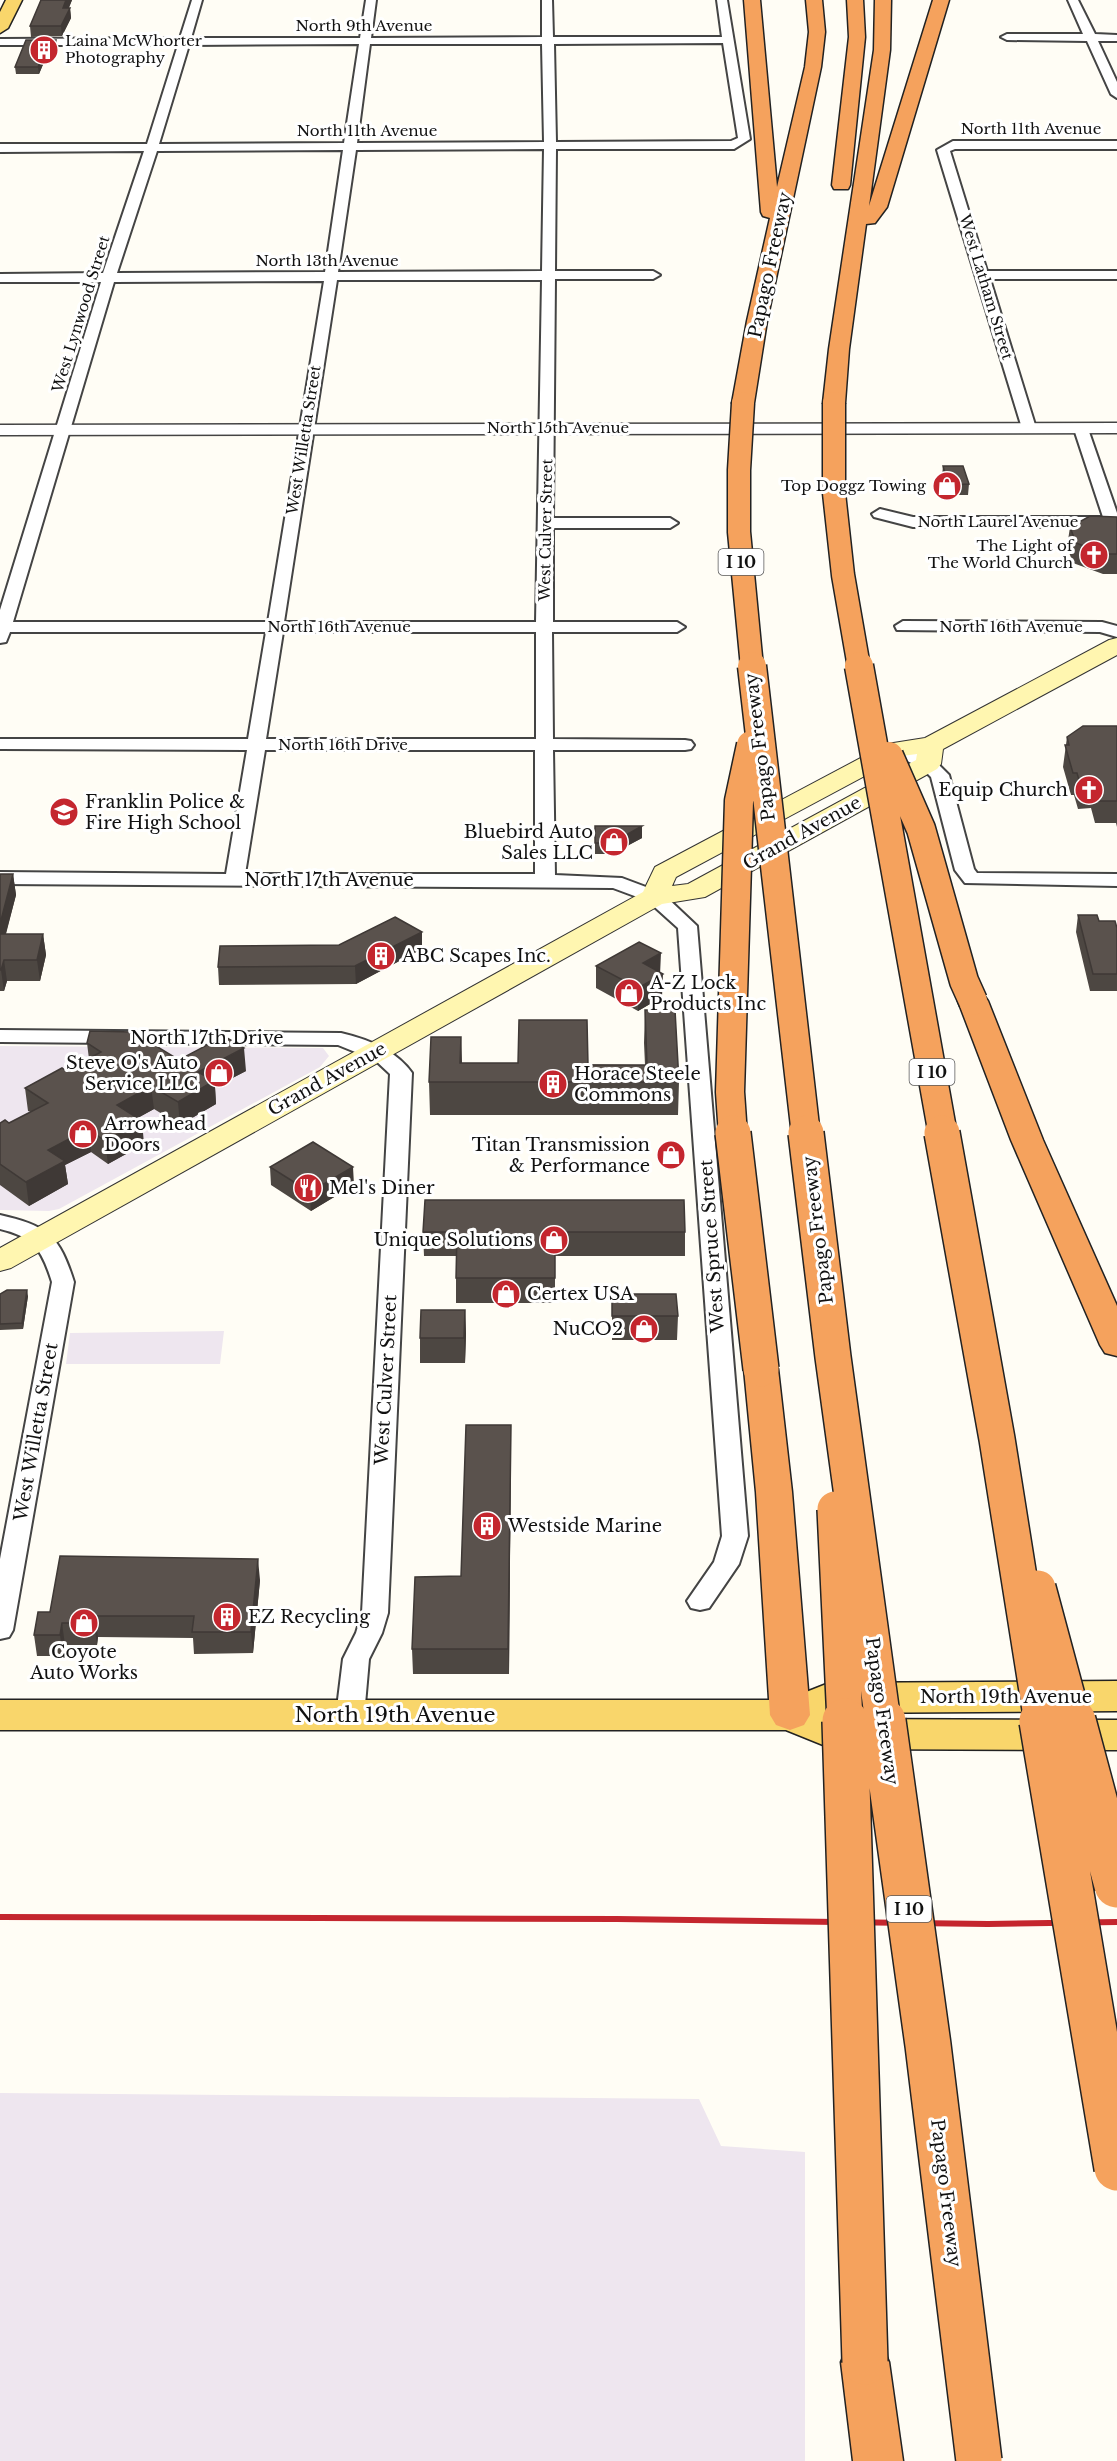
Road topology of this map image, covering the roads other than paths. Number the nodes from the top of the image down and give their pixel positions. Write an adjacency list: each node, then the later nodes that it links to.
1 (14, 0): 13 (main road)
2 (197, 0): 21 (street, West Lynwood Street)
3 (371, 0): 19 (street, West Willetta Street)
4 (547, 0): 17 (street, West Culver Street)
5 (722, 0): 18 (street)
6 (752, 0): 34 (highway)
7 (814, 0): 31 (highway, Papago Freeway / I 10)
8 (844, 0): 22 (highway)
9 (855, 0): 32 (highway)
10 (883, 0): 33 (highway, I 10)
11 (1073, 0): 15 (street)
12 (939, 3): 33 (highway)
13 (0, 28)
14 (1008, 38): 15 (street)
15 (1091, 38): 16 (street); 23 (street)
16 (1117, 38)
17 (548, 40): 18 (street, North 9th Avenue); 19 (street, North 9th Avenue); 28 (street, West Culver Street)
18 (728, 40): 28 (street, North 11th Avenue)
19 (365, 41): 21 (street, North 9th Avenue); 27 (street, West Willetta Street)
20 (0, 42): 21 (street, North 9th Avenue)
21 (183, 42): 26 (street, West Lynwood Street)
22 (836, 70)
23 (1117, 94)
24 (820, 121): 31 (highway)
25 (1117, 145): 29 (street, North 11th Avenue)
26 (152, 147): 27 (street, North 11th Avenue); 30 (street, North 11th Avenue); 39 (street, West Lynwood Street)
27 (351, 147): 28 (street, North 11th Avenue); 40 (street, West Willetta Street)
28 (550, 147): 38 (street, West Culver Street)
29 (946, 147): 36 (street, West Latham Street)
30 (0, 148)
31 (789, 177): 34 (highway, Papago Freeway / I 10)
32 (840, 202)
33 (847, 235): 60 (highway, I 10, bridge)
34 (772, 250): 61 (highway, Papago Freeway / I 10, bridge)
35 (653, 275): 38 (street, North 13th Avenue)
36 (983, 275): 37 (street); 43 (street, West Latham Street)
37 (1117, 275)
38 (547, 276): 40 (street, North 13th Avenue); 42 (street, West Culver Street)
39 (109, 277): 40 (street, North 13th Avenue); 41 (street, North 13th Avenue); 48 (street, West Lynwood Street)
40 (331, 277): 45 (street, West Willetta Street)
41 (0, 278)
42 (547, 428): 43 (street, North 15th Avenue); 45 (street, North 15th Avenue); 51 (street, West Culver Street)
43 (1029, 428): 46 (street, North 15th Avenue)
44 (1117, 428): 46 (street, North 15th Avenue)
45 (306, 429): 48 (street, North 15th Avenue); 54 (street, West Willetta Street)
46 (1081, 429): 50 (street)
47 (0, 430): 48 (street, North 15th Avenue)
48 (63, 430): 57 (street, West Lynwood Street)
49 (880, 514): 50 (street, North Laurel Avenue)
50 (1114, 522)
51 (546, 523): 52 (street); 55 (street, West Culver Street)
52 (670, 523)
53 (903, 626): 58 (street, North 16th Avenue)
54 (274, 627): 55 (street, North 16th Avenue); 57 (street, North 16th Avenue); 63 (street, West Willetta Street)
55 (544, 627): 56 (street, North 16th Avenue); 64 (street, West Culver Street)
56 (677, 627)
57 (1, 631)
58 (1117, 632)
59 (1117, 645): 66 (main road, Grand Avenue)
60 (867, 705): 77 (highway, bridge); 79 (highway, I 10, bridge)
61 (757, 720): 78 (highway, Papago Freeway / I 10, bridge); 85 (highway, bridge)
62 (0, 744): 63 (street, North 16th Drive)
63 (256, 745): 64 (street, North 16th Drive); 68 (street, West Willetta Street)
64 (544, 745): 65 (street, North 16th Drive); 69 (street, West Culver Street)
65 (686, 745)
66 (929, 755): 70 (street); 71 (main road, Grand Avenue); 71 (main road, Grand Avenue)
67 (0, 878): 68 (street, North 17th Avenue)
68 (235, 879): 69 (street, North 17th Avenue)
69 (545, 880): 71 (street, North 17th Avenue)
70 (1117, 880)
71 (655, 897): 73 (main road, Grand Avenue); 80 (street, West Spruce Street)
72 (0, 1036): 73 (street, North 17th Drive)
73 (375, 1053): 75 (main road, Grand Avenue); 84 (street, West Culver Street)
74 (0, 1222): 75 (street)
75 (42, 1238): 76 (main road, Grand Avenue); 81 (street, West Willetta Street)
76 (0, 1261)
77 (1117, 1345)
78 (833, 1357): 89 (highway, bridge); 92 (highway, Papago Freeway / I 10, bridge)
79 (997, 1439): 87 (highway, bridge); 88 (highway, I 10, bridge)
80 (700, 1601)
81 (0, 1630)
82 (1117, 1696): 85 (main road, North 19th Avenue)
83 (0, 1715): 84 (main road, North 19th Avenue)
84 (350, 1716): 85 (main road, North 19th Avenue)
85 (790, 1716): 86 (main road, North 19th Avenue)
86 (1117, 1735)
87 (1117, 1885)
88 (1117, 2168)
89 (865, 2362): 90 (highway); 91 (highway)
90 (866, 2461)
91 (878, 2461)
92 (980, 2461)

